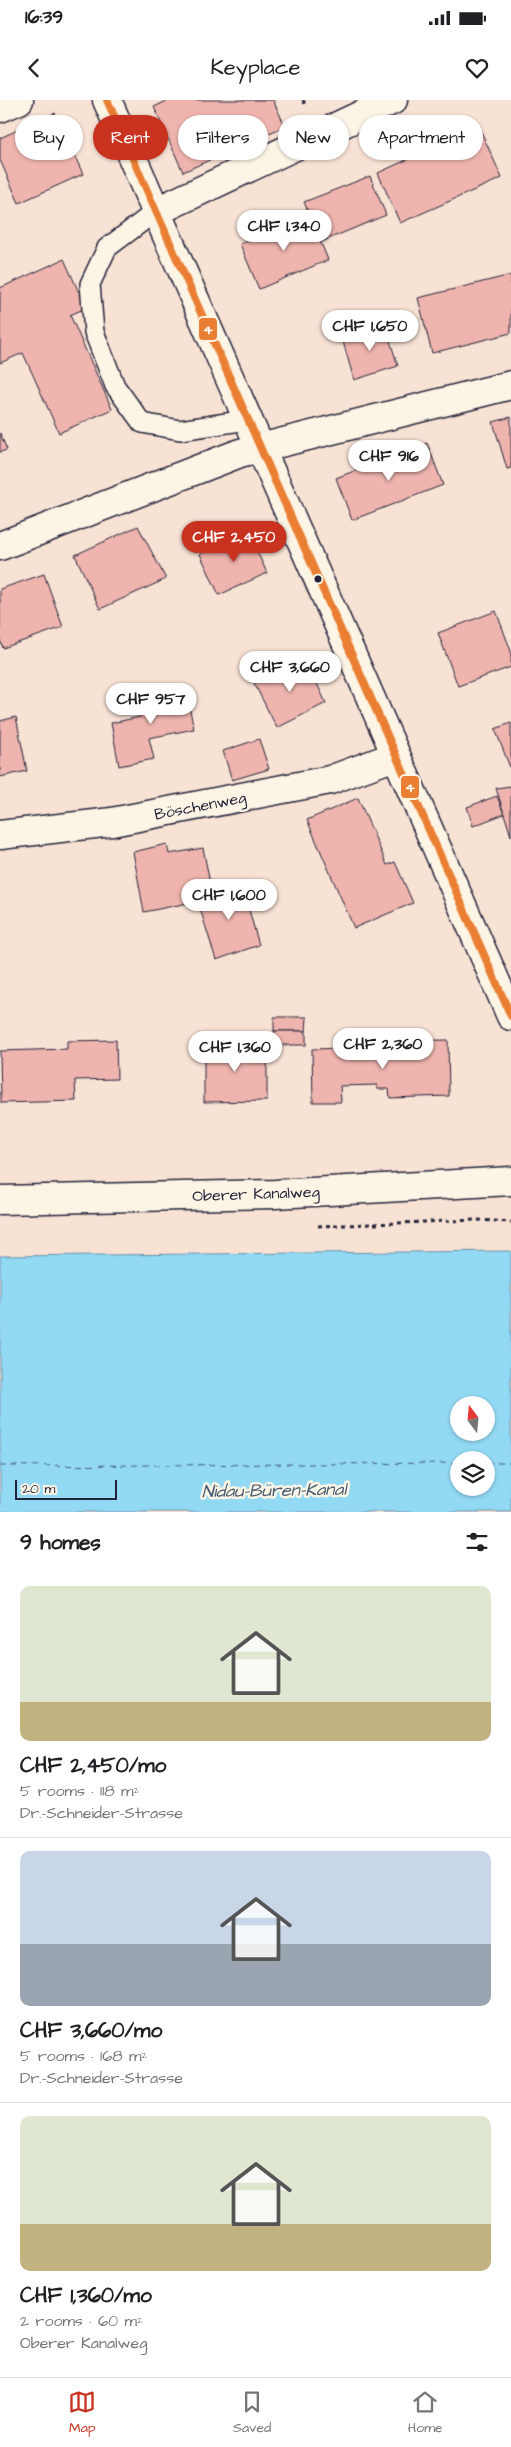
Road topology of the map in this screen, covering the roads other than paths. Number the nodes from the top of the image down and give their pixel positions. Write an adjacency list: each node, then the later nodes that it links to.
1 (19, 100): 4 (street)
2 (107, 100): 5 (street)
3 (393, 100): 5 (street)
4 (0, 108)
5 (155, 212): 7 (street); 7 (lane)
6 (511, 385): 8 (street)
7 (247, 420): 8 (street)
8 (260, 450): 9 (street); 10 (street)
9 (0, 546)
10 (395, 756): 11 (street, Böschenweg); 12 (street)
11 (0, 835)
12 (511, 1016)
13 (511, 1181): 14 (street, Oberer Kanalweg)
14 (0, 1200)

